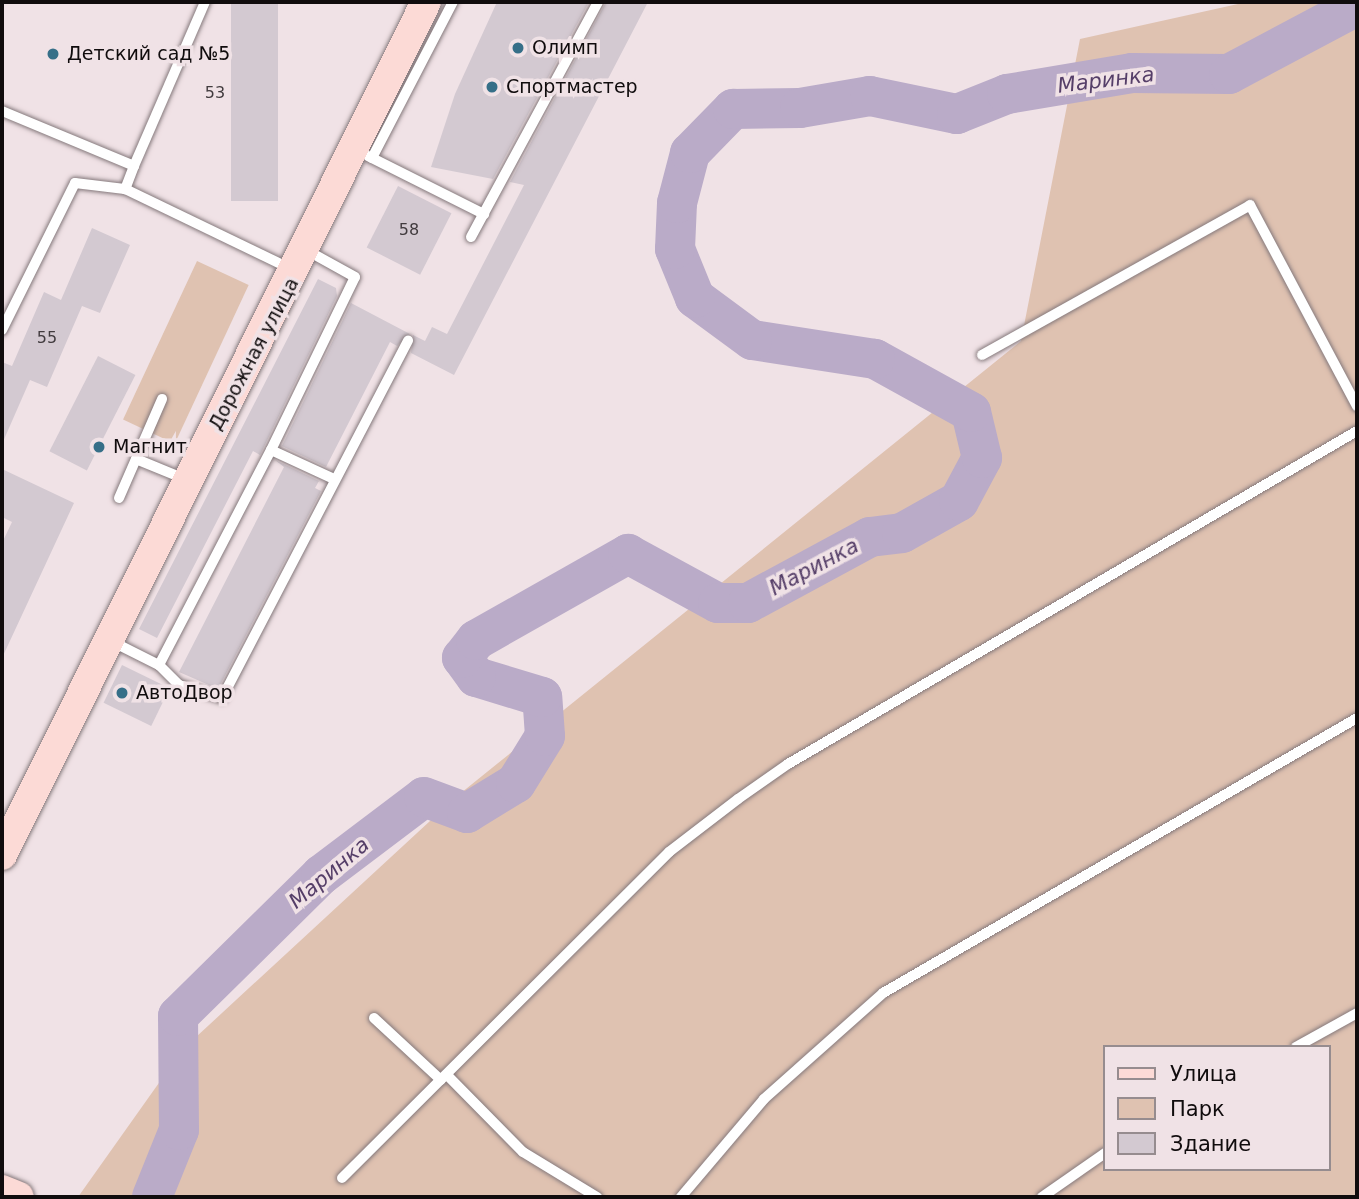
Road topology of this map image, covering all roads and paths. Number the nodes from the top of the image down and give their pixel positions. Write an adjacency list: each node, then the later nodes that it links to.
1 (205, 2): 7 (lane)
2 (426, 2): 6 (main road, Дорожная улица)
3 (453, 2): 6 (lane)
4 (598, 2): 9 (lane)
5 (2, 111): 7 (lane)
6 (363, 153): 9 (lane); 11 (main road, Дорожная улица)
7 (134, 166): 8 (lane)
8 (125, 189): 11 (lane); 12 (lane)
9 (484, 214): 10 (lane)
10 (471, 237)
11 (301, 260): 18 (lane); 20 (main road, Дорожная улица)
12 (2, 330)
13 (408, 341): 21 (lane)
14 (982, 355): 16 (lane)
15 (162, 399): 19 (lane)
16 (1357, 406)
17 (1357, 431): 30 (lane)
18 (271, 450): 21 (lane); 24 (lane)
19 (136, 459): 20 (lane); 22 (lane)
20 (188, 480): 23 (main road, Дорожная улица)
21 (334, 480): 24 (lane)
22 (119, 498)
23 (105, 639): 24 (lane); 26 (main road, Дорожная улица)
24 (159, 665)
25 (1357, 718): 36 (lane)
26 (2, 855)
27 (1357, 1013): 29 (lane)
28 (374, 1018): 30 (lane)
29 (1300, 1045)
30 (444, 1077): 32 (lane); 35 (lane)
31 (1104, 1154): 37 (lane)
32 (342, 1178)
33 (2, 1190): 34 (main road)
34 (19, 1197)
35 (597, 1197)
36 (681, 1197)
37 (1042, 1197)

